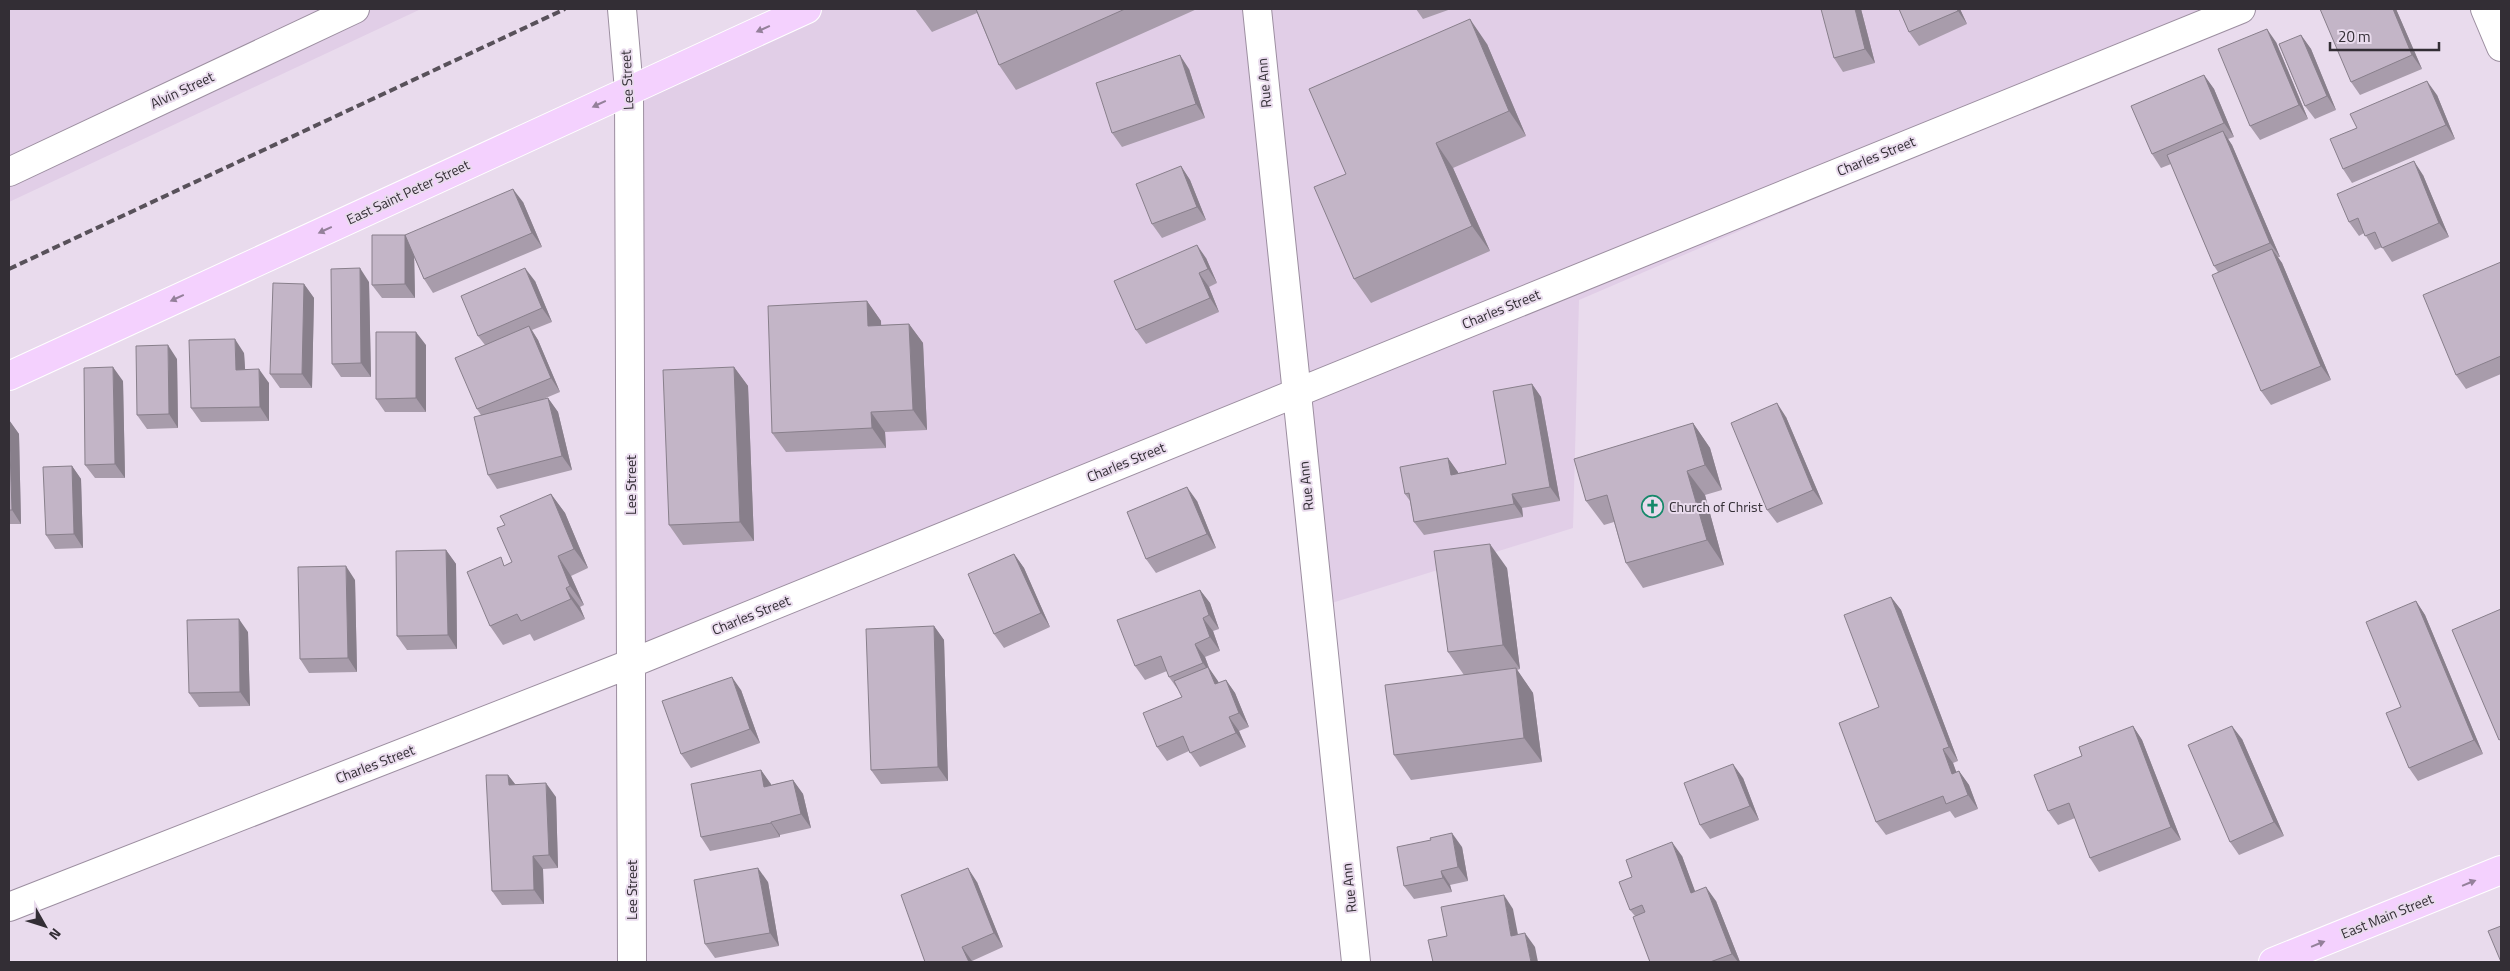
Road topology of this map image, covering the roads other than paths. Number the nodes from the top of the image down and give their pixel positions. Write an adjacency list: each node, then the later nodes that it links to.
1 (355, 9): 9 (street, Alvin Street)
2 (622, 9): 8 (street, Lee Street)
3 (808, 9): 8 (main road, East Saint Peter Street, one-way to 8)
4 (1257, 9): 11 (street, Rue Ann)
5 (2241, 9): 11 (street, Charles Street)
6 (2485, 9): 7 (street)
7 (2501, 47)
8 (629, 90): 10 (main road, East Saint Peter Street, one-way to 10); 12 (street, Lee Street)
9 (9, 172)
10 (9, 376)
11 (1296, 392): 12 (street, Charles Street); 16 (street, Rue Ann)
12 (632, 663): 14 (street, Charles Street); 15 (street, Lee Street)
13 (2501, 870): 17 (main road, East Main Street, one-way to 13)
14 (9, 907)
15 (632, 962)
16 (1356, 962)
17 (2273, 962)

